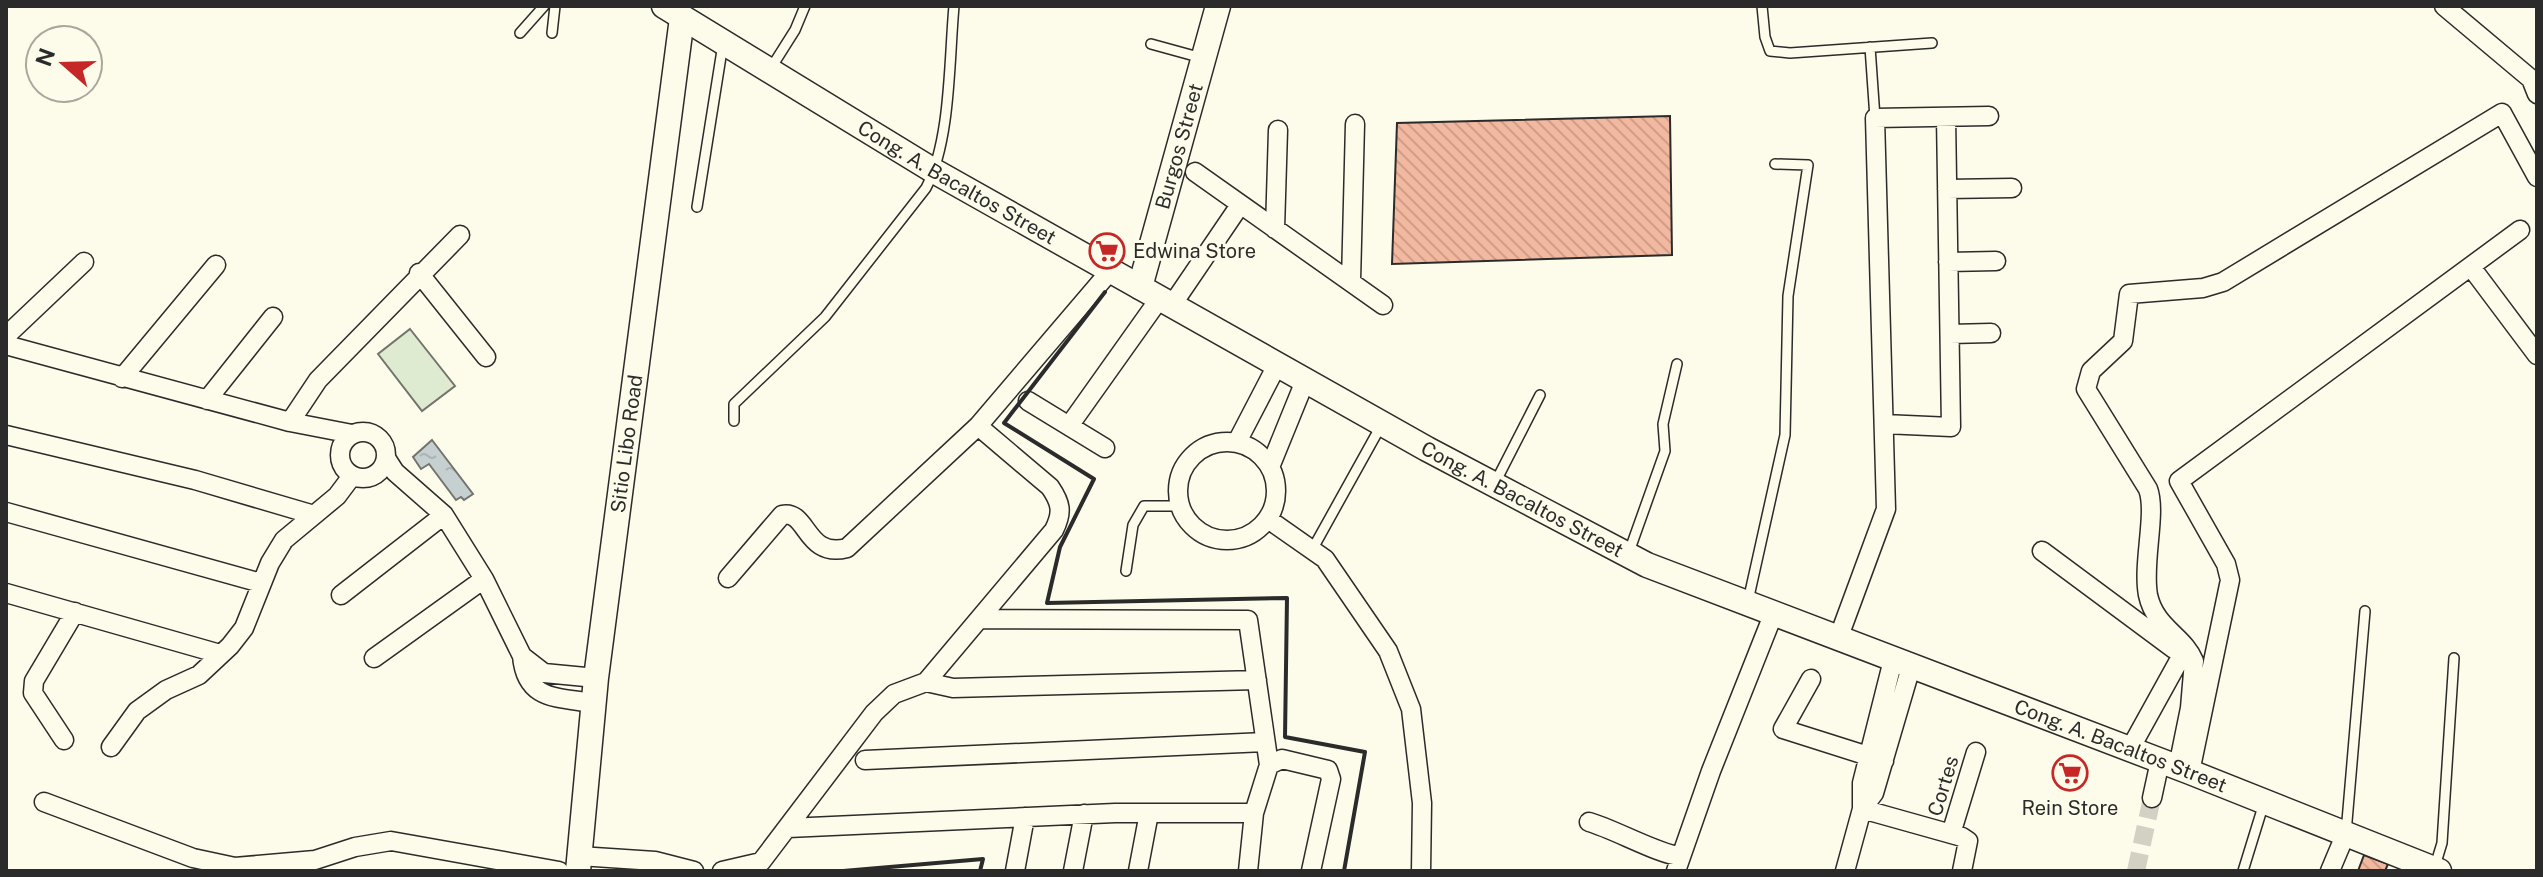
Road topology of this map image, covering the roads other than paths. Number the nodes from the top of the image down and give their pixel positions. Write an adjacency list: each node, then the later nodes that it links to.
1 (544, 6): 9 (lane)
2 (555, 6): 10 (lane)
3 (805, 6): 16 (lane)
4 (954, 6): 24 (lane)
5 (1218, 6): 15 (street, Burgos Street)
6 (1762, 6): 14 (lane)
7 (2444, 6): 17 (street)
8 (677, 10): 12 (street, Cong. A. Bacaltos Street); 98 (street, Sitio Libo Road)
9 (520, 33)
10 (552, 33)
11 (1932, 43): 14 (lane)
12 (723, 44): 16 (street, Cong. A. Bacaltos Street); 30 (lane)
13 (1151, 44): 15 (lane)
14 (1870, 47): 20 (lane)
15 (1205, 59): 42 (street, Burgos Street)
16 (769, 71): 24 (street, Cong. A. Bacaltos Street)
17 (2535, 81)
18 (1989, 116): 19 (street)
19 (1946, 117): 20 (street); 28 (street)
20 (1875, 118): 61 (street)
21 (1355, 124): 41 (street)
22 (1278, 130): 31 (street)
23 (1775, 164): 86 (lane)
24 (934, 171): 39 (street, Cong. A. Bacaltos Street); 58 (lane)
25 (1195, 172): 29 (street)
26 (2537, 177): 95 (street)
27 (2012, 188): 28 (street)
28 (1947, 189): 36 (street)
29 (1240, 205): 31 (street); 42 (street)
30 (697, 207)
31 (1275, 229): 41 (street)
32 (2520, 230): 38 (street)
33 (460, 235): 40 (street)
34 (1996, 261): 36 (street)
35 (84, 262): 47 (street)
36 (1948, 262): 46 (street)
37 (216, 265): 53 (street)
38 (2471, 267): 49 (street); 111 (street)
39 (1111, 270): 42 (street, Cong. A. Bacaltos Street); 62 (street)
40 (419, 273): 50 (street); 59 (street)
41 (1351, 281): 43 (street)
42 (1157, 297): 52 (street, Cong. A. Bacaltos Street); 63 (street)
43 (1383, 305)
44 (273, 317): 56 (street)
45 (1991, 333): 46 (street)
46 (1950, 334): 61 (street)
47 (6, 336)
48 (6, 345): 53 (street)
49 (2537, 355)
50 (486, 357)
51 (1677, 364): 79 (lane)
52 (1277, 365): 54 (street, Cong. A. Bacaltos Street); 66 (street)
53 (122, 378): 56 (street)
54 (1305, 381): 60 (street, Cong. A. Bacaltos Street); 69 (street)
55 (1540, 395): 71 (lane)
56 (207, 400): 59 (street)
57 (1028, 401): 63 (street)
58 (734, 421)
59 (290, 422): 64 (street)
60 (1382, 424): 71 (street, Cong. A. Bacaltos Street); 77 (lane)
61 (1884, 424): 91 (street)
62 (978, 426): 81 (street); 90 (street)
63 (1069, 426): 67 (street)
64 (352, 434): 68 (street); 70 (street)
65 (6, 435): 74 (street)
66 (1237, 442): 69 (street); 72 (street)
67 (1105, 448)
68 (386, 458): 70 (street); 75 (street)
69 (1270, 467): 76 (street)
70 (352, 476): 74 (street)
71 (1494, 486): 79 (street, Cong. A. Bacaltos Street)
72 (1179, 506): 76 (street); 80 (lane)
73 (6, 512): 83 (street)
74 (314, 515): 83 (street)
75 (444, 515): 82 (street); 85 (street)
76 (1268, 519): 77 (street)
77 (1312, 550): 135 (street)
78 (2042, 551): 95 (street)
79 (1628, 555): 86 (street, Cong. A. Bacaltos Street)
80 (1126, 571)
81 (728, 578)
82 (484, 579): 93 (street); 94 (street)
83 (261, 583): 92 (street)
84 (6, 593): 88 (street)
85 (341, 595)
86 (1747, 604): 89 (street, Cong. A. Bacaltos Street)
87 (2365, 611): 122 (lane)
88 (75, 612): 92 (street); 103 (street)
89 (1773, 615): 91 (street, Cong. A. Bacaltos Street); 125 (street)
90 (980, 619): 100 (street); 101 (street)
91 (1838, 639): 97 (street, Cong. A. Bacaltos Street)
92 (220, 654): 105 (street)
93 (522, 656): 98 (street); 102 (street)
94 (374, 658)
95 (2188, 658): 106 (street); 111 (street)
96 (2454, 658): 128 (lane)
97 (1902, 664): 106 (street, Cong. A. Bacaltos Street); 108 (street)
98 (596, 678): 102 (street, Sitio Libo Road)
99 (1811, 679): 108 (street)
100 (1257, 680): 101 (street); 104 (street)
101 (926, 682): 121 (street)
102 (593, 707): 124 (street, Sitio Libo Road)
103 (64, 740)
104 (1265, 742): 109 (street); 110 (street)
105 (111, 747)
106 (2130, 749): 111 (street, Cong. A. Bacaltos Street)
107 (1976, 752): 123 (street, Cortes)
108 (1876, 759): 115 (street)
109 (865, 760)
110 (1269, 765): 117 (street); 134 (street)
111 (2176, 767): 112 (street); 114 (street, Cong. A. Bacaltos Street)
112 (2152, 798)
113 (44, 802): 129 (street)
114 (2264, 803): 122 (street, Cong. A. Bacaltos Street); 138 (lane)
115 (1862, 809): 123 (street); 136 (street)
116 (1149, 813): 117 (street); 118 (street); 132 (street)
117 (1254, 813): 133 (street)
118 (1084, 814): 119 (street); 131 (street)
119 (1025, 817): 121 (street); 130 (street)
120 (1589, 822): 125 (street)
121 (788, 828): 127 (street)
122 (2346, 833): 128 (street, Cong. A. Bacaltos Street); 139 (street)
123 (1959, 837): 137 (street, Cortes)
124 (578, 863): 126 (street)
125 (1678, 864)
126 (685, 870)
127 (735, 870)
128 (2436, 870)
129 (559, 871)
130 (1015, 871)
131 (1073, 871)
132 (1138, 871)
133 (1248, 871)
134 (1311, 871)
135 (1421, 871)
136 (1845, 871)
137 (1962, 871)
138 (2243, 871)
139 (2330, 871)

